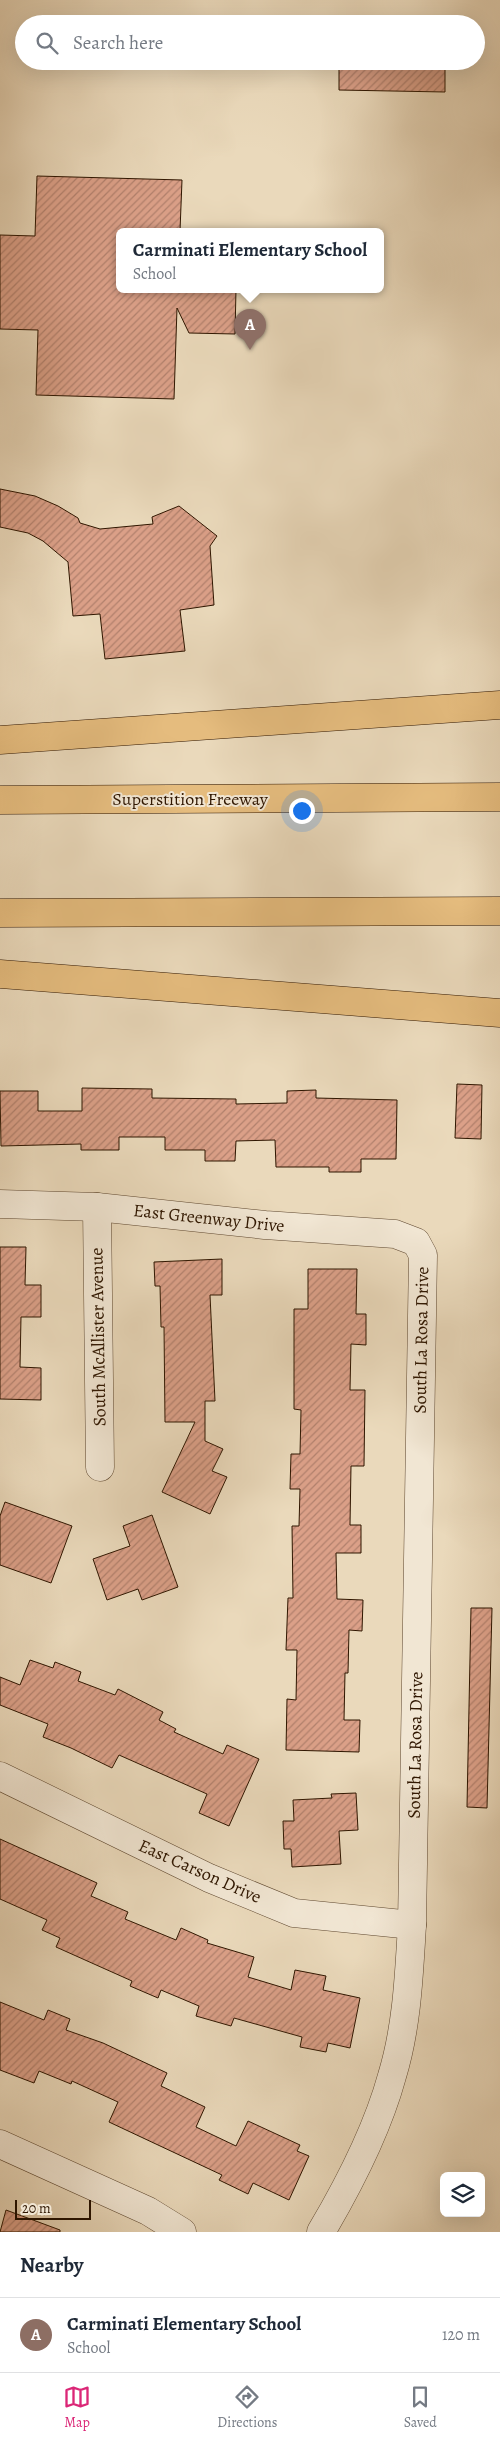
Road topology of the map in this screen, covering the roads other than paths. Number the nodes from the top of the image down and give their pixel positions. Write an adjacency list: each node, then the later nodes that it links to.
1 (500, 704): 2 (highway)
2 (0, 740)
3 (500, 797): 4 (highway, Superstition Freeway)
4 (0, 800)
5 (500, 910): 6 (highway)
6 (0, 913)
7 (0, 974): 8 (highway)
8 (500, 1013)
9 (0, 1204): 10 (street, East Greenway Drive)
10 (96, 1206): 11 (street, East Greenway Drive); 12 (street, South McAllister Avenue)
11 (416, 1242): 14 (street, South La Rosa Drive)
12 (100, 1467)
13 (0, 1776): 14 (street, East Carson Drive)
14 (412, 1924): 17 (street, South La Rosa Drive)
15 (0, 2144): 16 (street)
16 (182, 2232)
17 (321, 2232)

